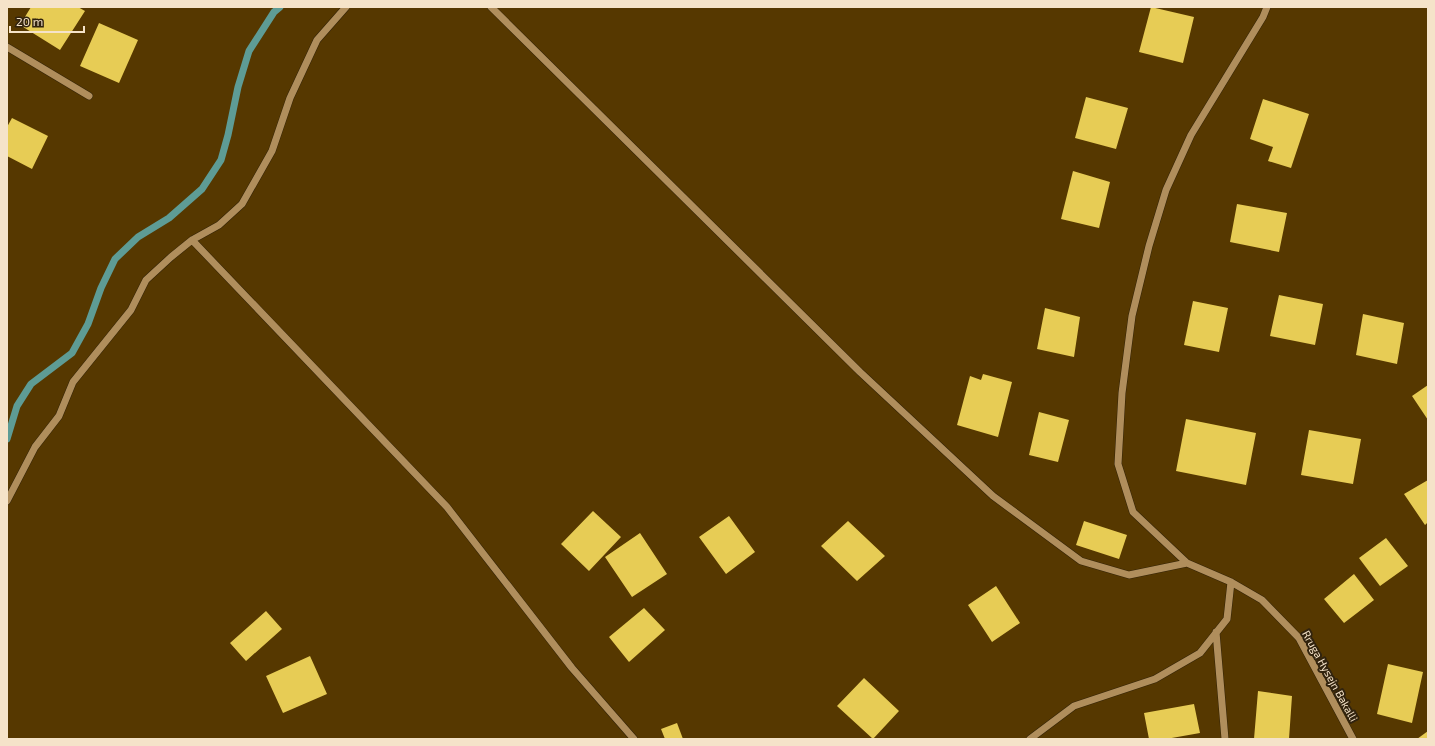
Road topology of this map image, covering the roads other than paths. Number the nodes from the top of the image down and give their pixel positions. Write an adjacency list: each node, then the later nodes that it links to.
1 (346, 7): 6 (street)
2 (491, 7): 8 (street)
3 (1267, 7): 8 (street)
4 (7, 47): 5 (street)
5 (89, 96)
6 (192, 240): 7 (street); 11 (street)
7 (7, 500)
8 (1187, 563): 9 (street, Rruga Hysejn Bakalli)
9 (1231, 582): 10 (street); 14 (street, Rruga Hysejn Bakalli)
10 (1216, 632): 12 (street); 13 (street)
11 (634, 739)
12 (1030, 739)
13 (1226, 739)
14 (1353, 739)

